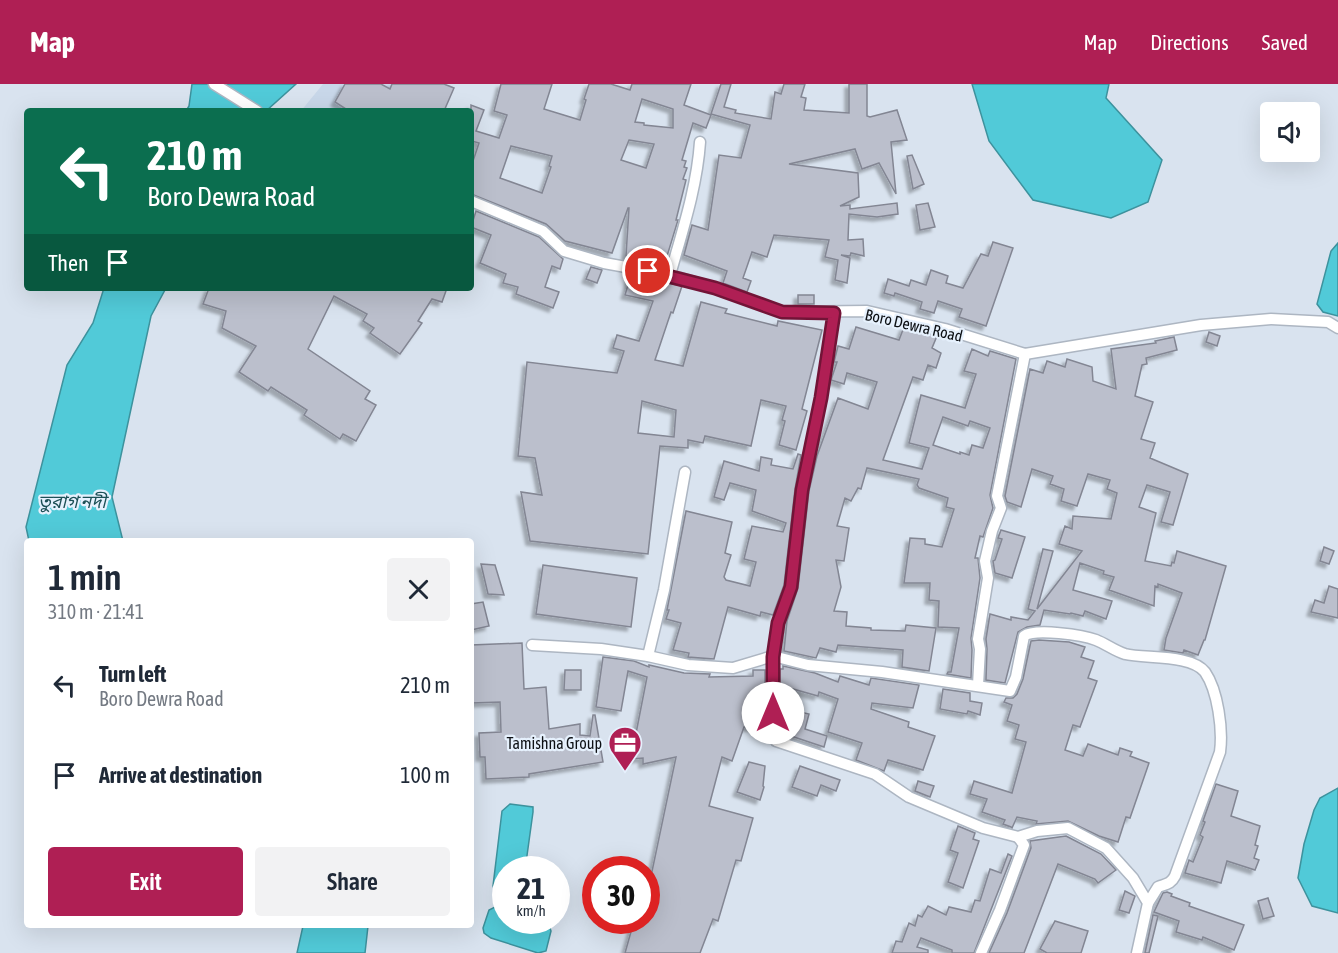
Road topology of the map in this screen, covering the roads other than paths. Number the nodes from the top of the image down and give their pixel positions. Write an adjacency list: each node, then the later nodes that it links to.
1 (214, 84): 2 (street)
2 (252, 108)
3 (700, 142): 5 (street)
4 (474, 202): 5 (street, Boro Dewra Road)
5 (670, 275): 6 (street, Boro Dewra Road)
6 (834, 313): 8 (street, Boro Dewra Road); 12 (street)
7 (1338, 328): 8 (street, Boro Dewra Road)
8 (1025, 354): 13 (street)
9 (684, 472): 11 (street)
10 (532, 645): 11 (street)
11 (648, 656): 12 (street)
12 (773, 657): 13 (street); 14 (street)
13 (978, 685): 15 (street)
14 (1018, 837): 15 (street); 16 (street)
15 (1148, 903): 17 (street)
16 (981, 953)
17 (1137, 953)

